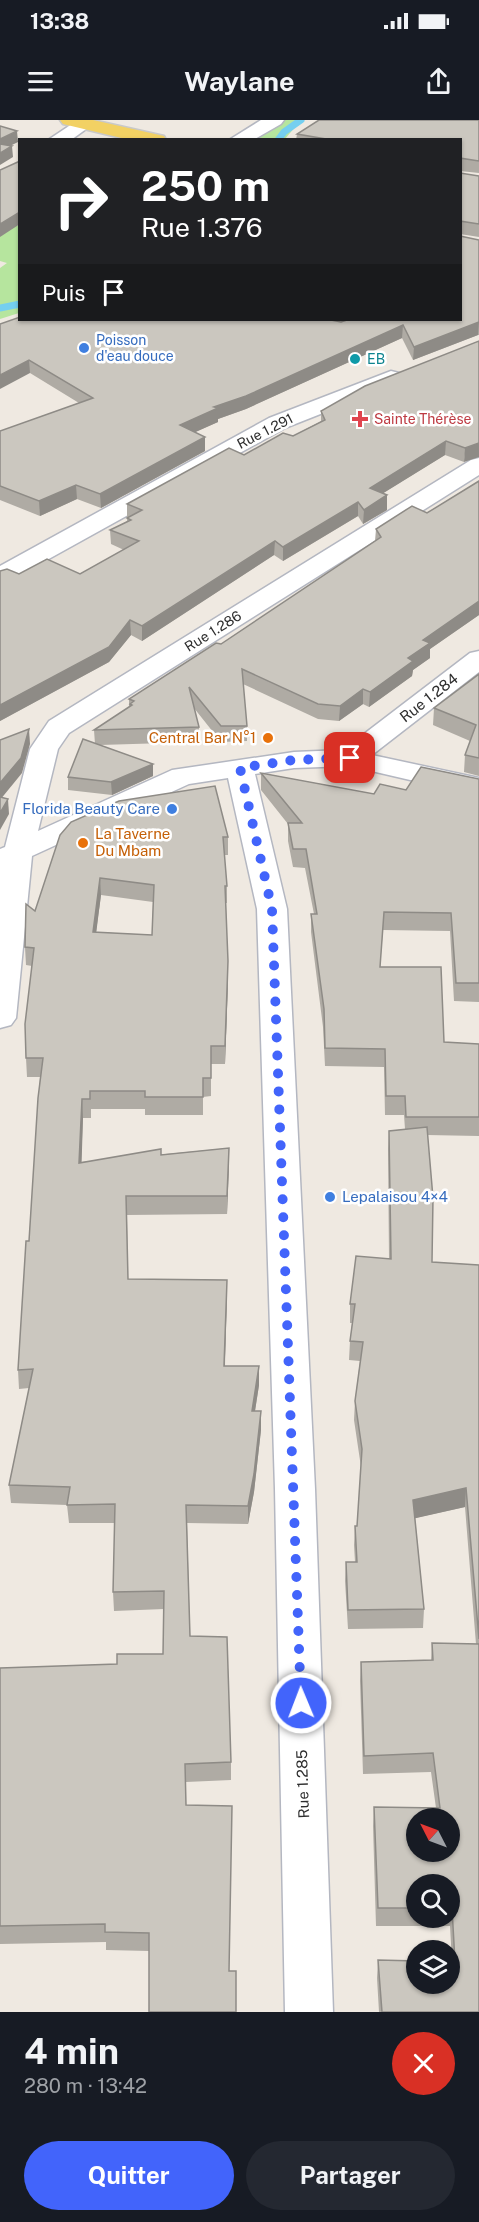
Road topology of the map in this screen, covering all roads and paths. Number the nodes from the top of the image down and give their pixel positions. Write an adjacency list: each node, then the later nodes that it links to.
1 (275, 120): 5 (street)
2 (76, 122): 3 (street); 4 (main road)
3 (59, 138)
4 (149, 138)
5 (242, 138)
6 (415, 369): 8 (street, Rue 1.291)
7 (479, 465): 13 (street, Rue 1.286)
8 (0, 576)
9 (479, 659): 10 (street, Rue 1.284)
10 (350, 758): 11 (street); 12 (street)
11 (240, 768): 13 (street); 15 (street, Rue 1.285)
12 (479, 787)
13 (9, 856): 14 (street, Rue 1.286)
14 (0, 1018)
15 (309, 2012)

